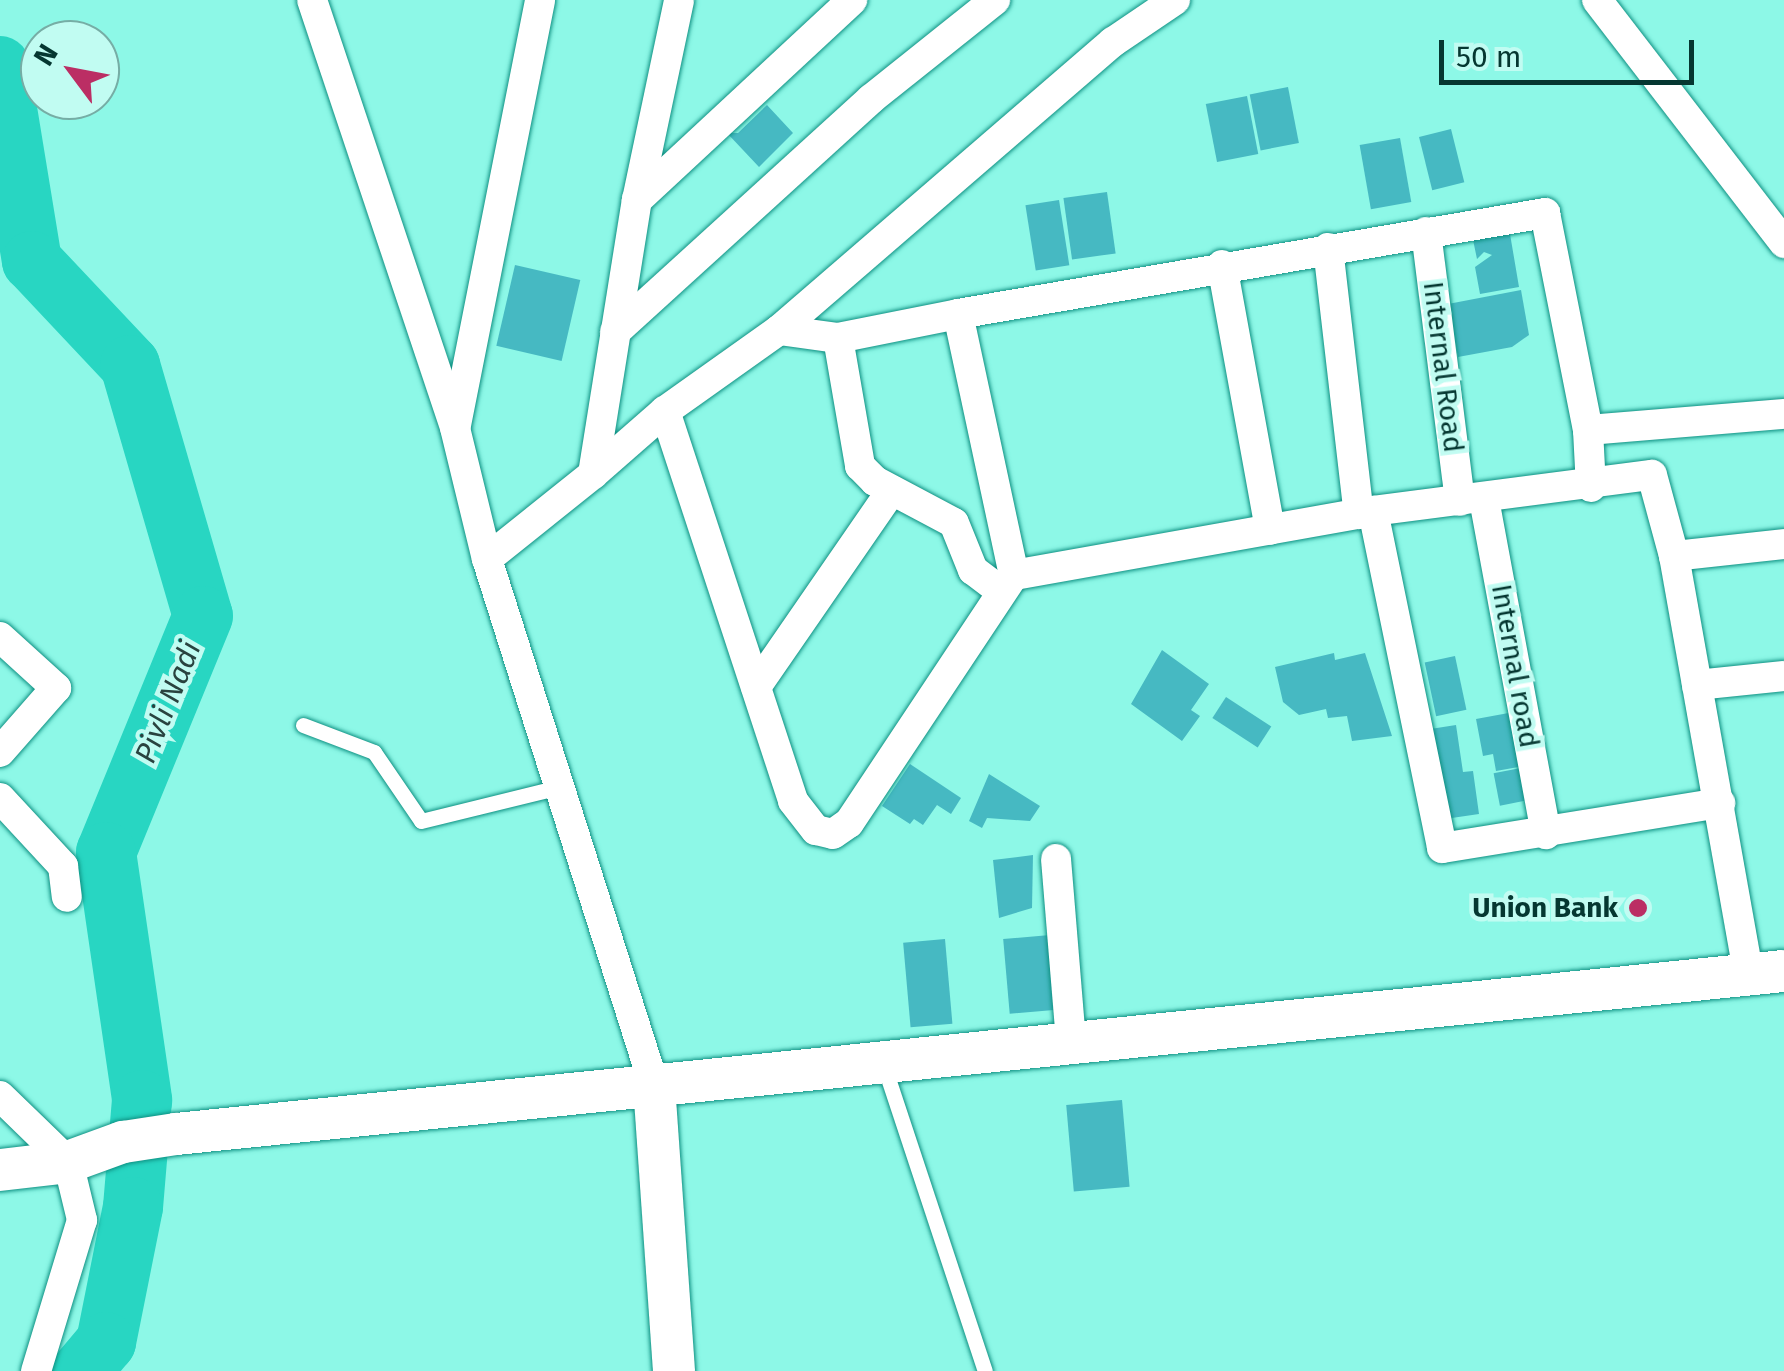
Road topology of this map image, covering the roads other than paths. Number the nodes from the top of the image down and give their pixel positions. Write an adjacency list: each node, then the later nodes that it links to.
1 (312, 0): 19 (street)
2 (540, 0): 19 (street)
3 (679, 0): 8 (street)
4 (852, 0): 8 (street)
5 (995, 0): 15 (street)
6 (1175, 0): 14 (street)
7 (1597, 0): 10 (street)
8 (637, 200): 15 (street)
9 (1426, 232): 11 (street); 20 (street); 24 (street, Internal Road)
10 (1784, 243)
11 (1328, 248): 12 (street); 25 (street)
12 (1222, 265): 13 (street); 26 (street)
13 (958, 314): 16 (street); 30 (street)
14 (779, 330): 16 (street); 17 (street)
15 (616, 332): 21 (street)
16 (838, 338): 23 (street)
17 (665, 411): 21 (street); 34 (street)
18 (1784, 414): 20 (street)
19 (456, 428): 29 (street)
20 (1588, 430): 22 (street)
21 (594, 474): 29 (street)
22 (1591, 487): 24 (street); 28 (street)
23 (892, 490): 30 (street); 34 (street)
24 (1472, 500): 25 (street); 40 (street, Internal road)
25 (1366, 512): 26 (street); 40 (street)
26 (1270, 530): 30 (street)
27 (1784, 544): 28 (street)
28 (1674, 556): 33 (street)
29 (486, 559): 37 (street)
30 (1008, 584): 34 (street)
31 (0, 637): 36 (street)
32 (1784, 676): 33 (street)
33 (1697, 685): 39 (street)
34 (756, 688)
35 (303, 725): 37 (lane)
36 (0, 752)
37 (559, 787): 46 (street)
38 (0, 798): 42 (street)
39 (1720, 803): 40 (street); 43 (street)
40 (1546, 834)
41 (1056, 858): 44 (street)
42 (67, 897)
43 (1767, 973): 44 (street)
44 (1071, 1043): 45 (street)
45 (883, 1062): 46 (street); 52 (lane)
46 (654, 1085): 48 (street); 51 (street)
47 (0, 1096): 48 (street)
48 (68, 1162): 49 (street); 50 (street)
49 (0, 1170)
50 (36, 1371)
51 (674, 1371)
52 (985, 1371)

